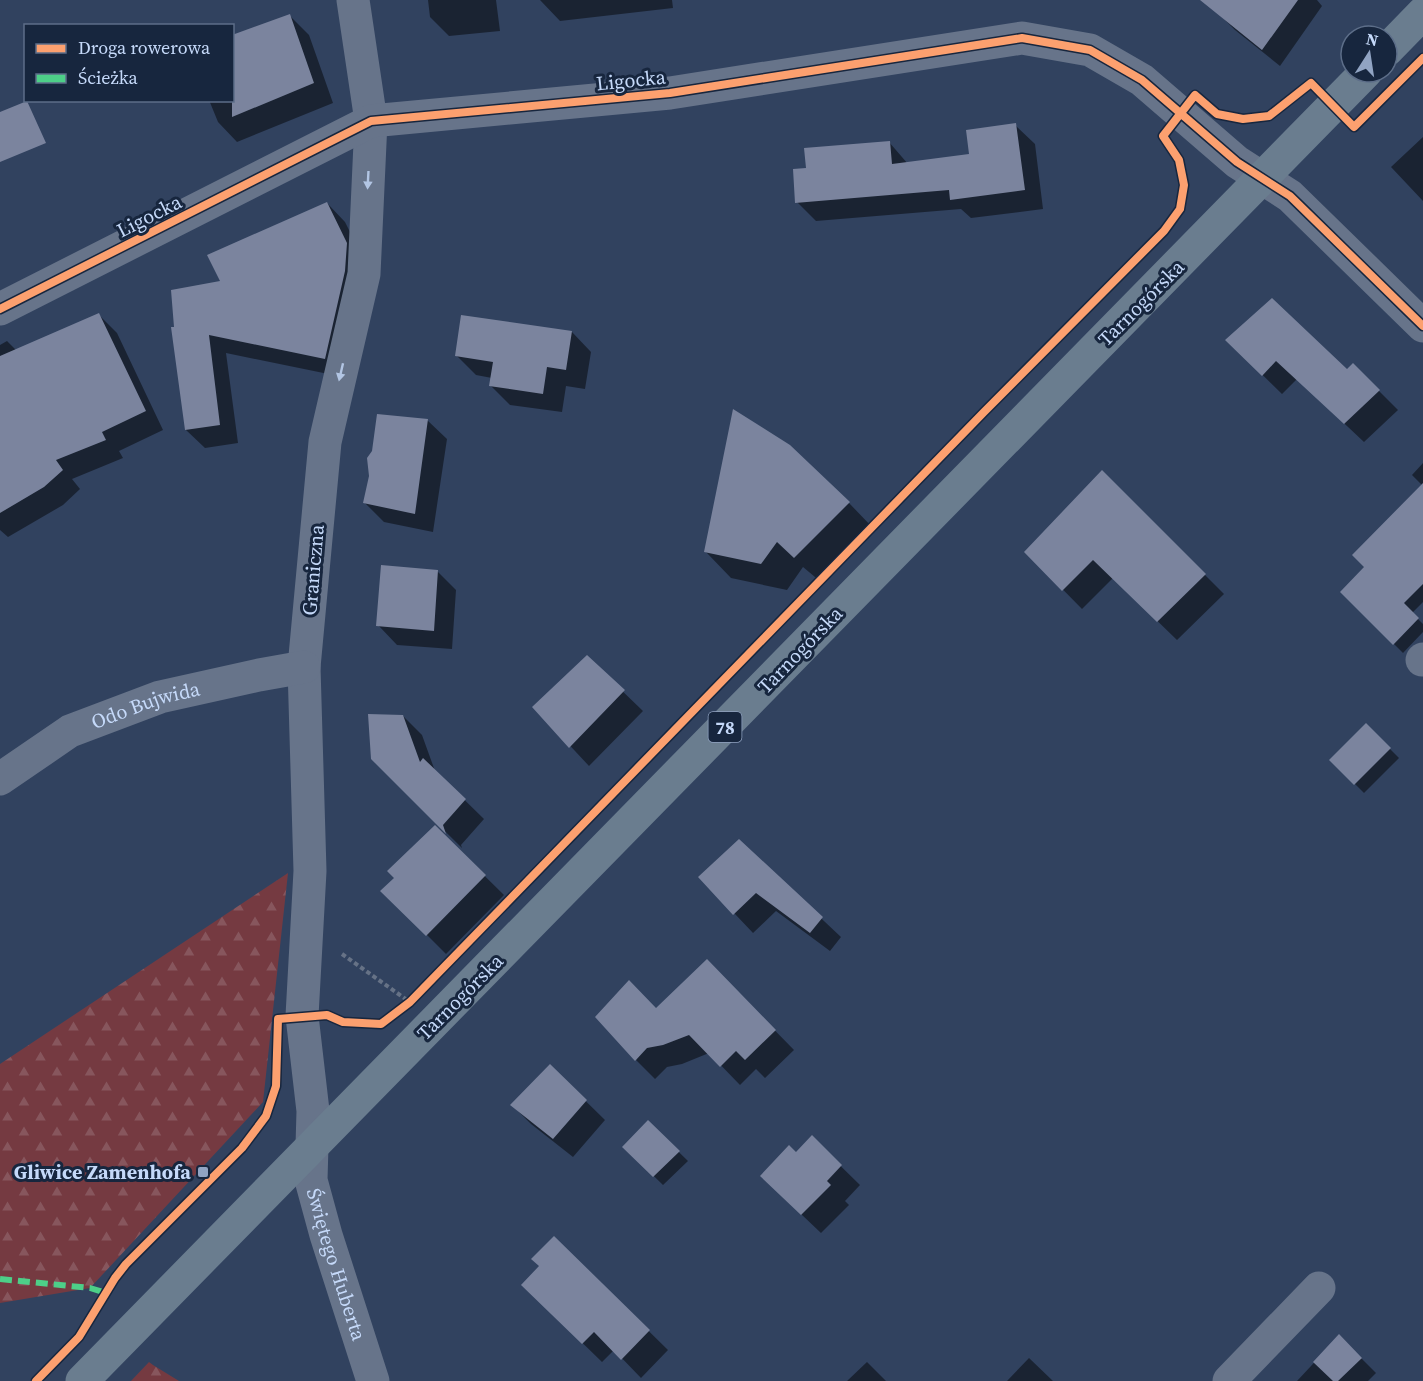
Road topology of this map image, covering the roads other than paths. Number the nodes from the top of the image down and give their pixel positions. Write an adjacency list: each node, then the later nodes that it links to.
1 (353, 0): 5 (street, Graniczna)
2 (1423, 14): 3 (main road)
3 (1399, 38)
4 (1354, 84): 6 (main road, Tarnogórska / 78)
5 (371, 122): 6 (street, Ligocka); 7 (street, Ligocka); 9 (street, Graniczna, one-way to 9)
6 (1263, 178): 8 (street, Ligocka); 11 (main road, Tarnogórska / 78)
7 (0, 309)
8 (1423, 326)
9 (304, 667): 10 (street, Odo Bujwida); 11 (street, Graniczna)
10 (0, 779)
11 (312, 1146): 13 (main road, Tarnogórska / 78); 14 (street, Świętego Huberta)
12 (1319, 1288): 15 (street)
13 (82, 1381)
14 (373, 1381)
15 (1229, 1381)

